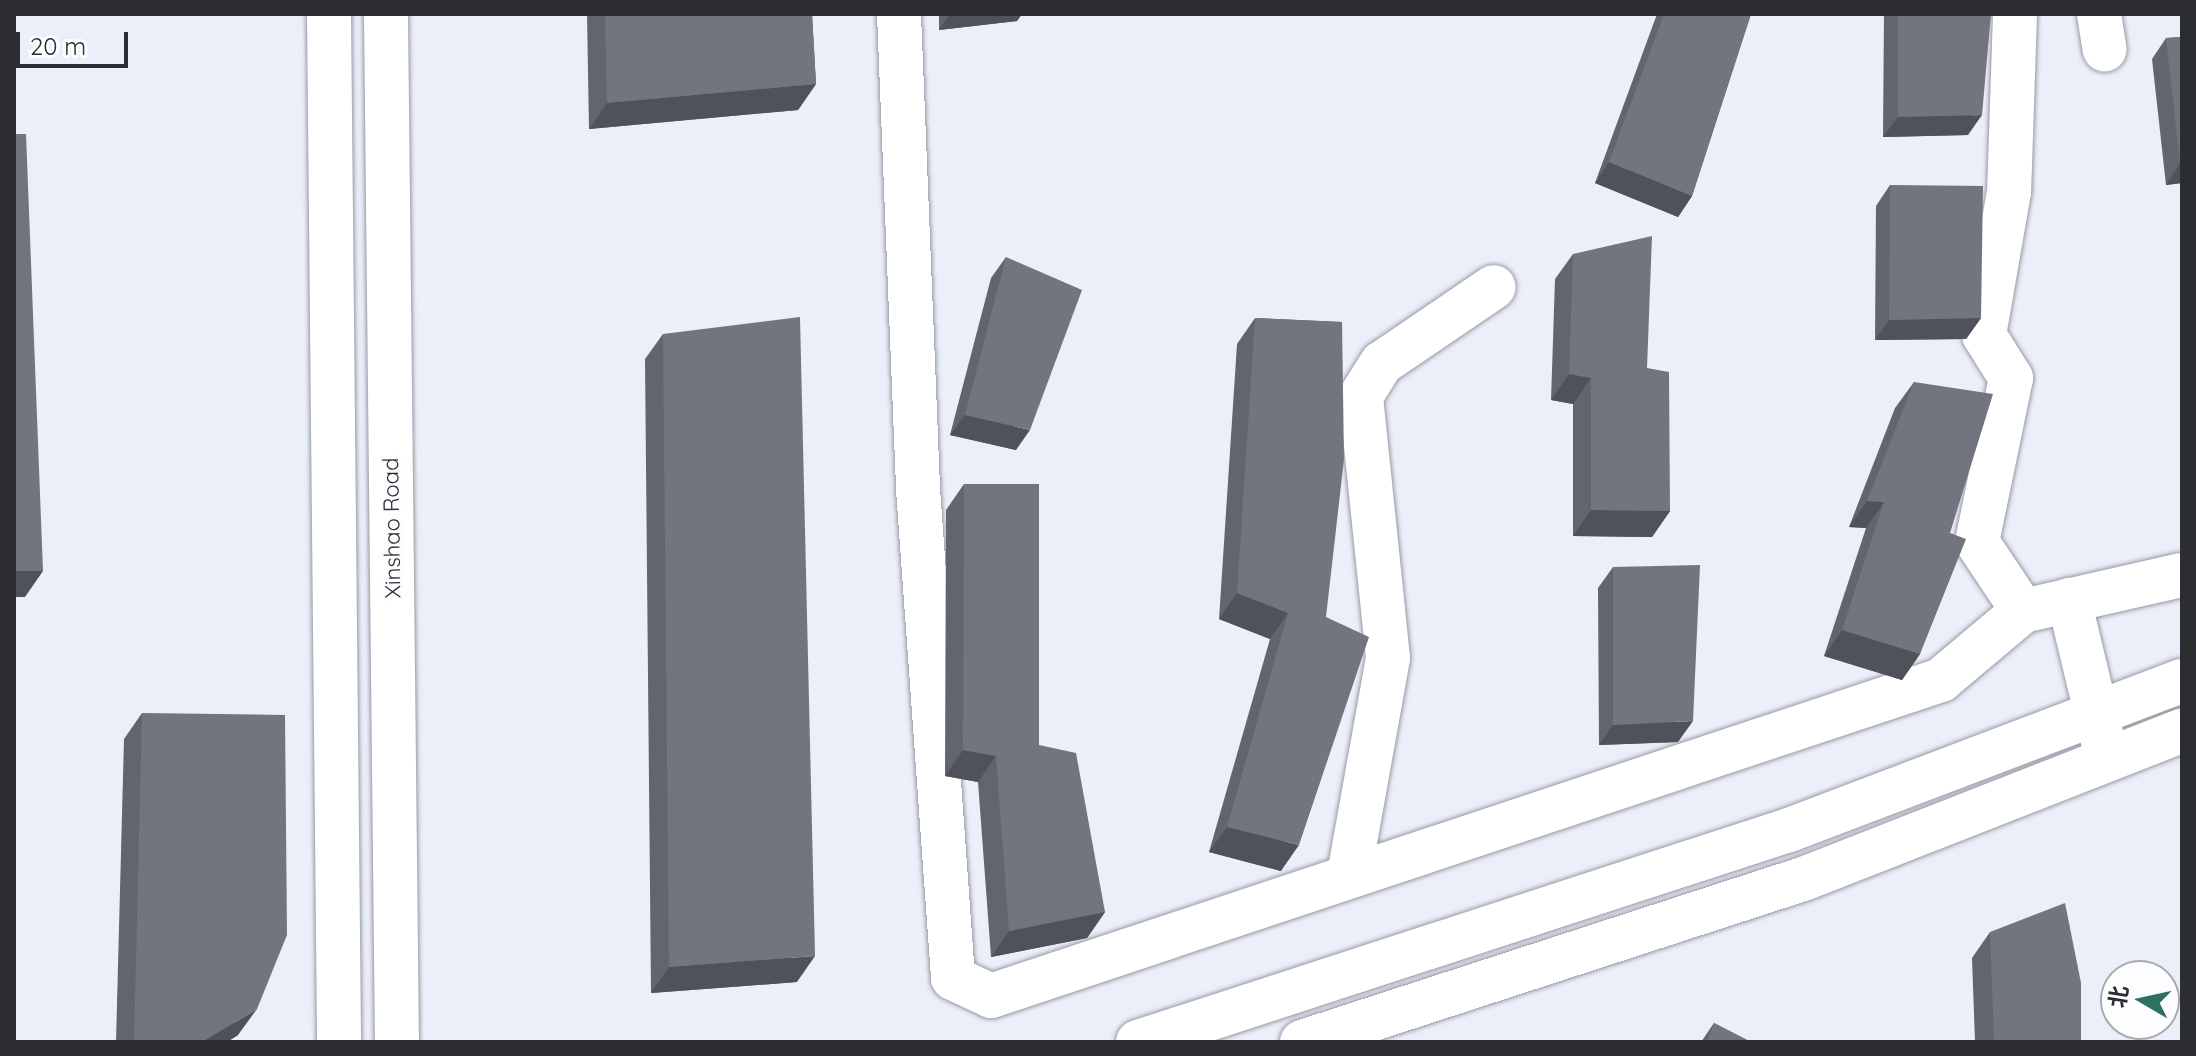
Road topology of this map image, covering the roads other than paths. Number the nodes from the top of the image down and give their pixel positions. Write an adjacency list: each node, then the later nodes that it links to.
1 (329, 14): 14 (street)
2 (386, 14): 15 (street, Xinshao Road)
3 (899, 14): 13 (street)
4 (2015, 14): 8 (street)
5 (1494, 287): 13 (street)
6 (2182, 575): 7 (street)
7 (2069, 600): 8 (street); 10 (street)
8 (2023, 611): 13 (street)
9 (2182, 681): 10 (street)
10 (2095, 714): 12 (street); 16 (street)
11 (2182, 731): 12 (street)
12 (2108, 759): 17 (street)
13 (1349, 875)
14 (339, 1042)
15 (397, 1042)
16 (1138, 1042)
17 (1302, 1042)

